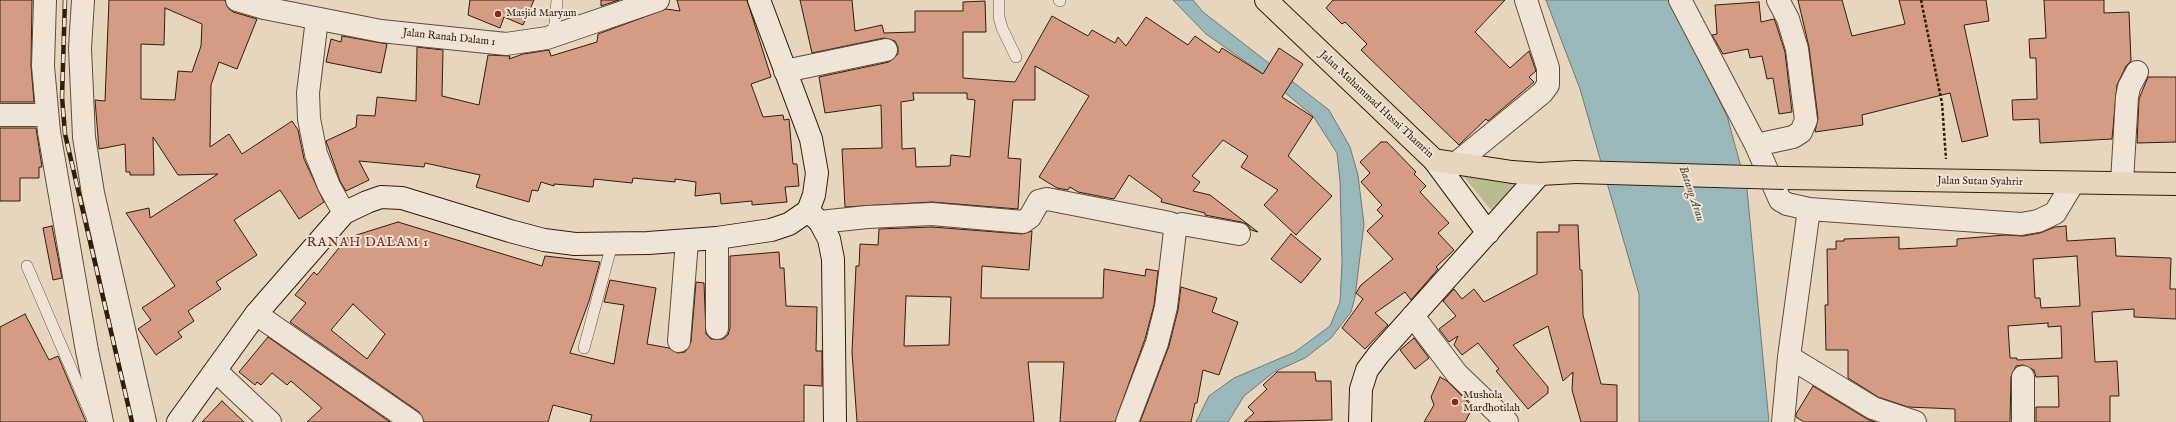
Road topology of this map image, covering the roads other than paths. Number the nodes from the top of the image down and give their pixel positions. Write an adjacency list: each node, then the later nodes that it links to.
1 (45, 0): 19 (street)
2 (83, 0): 46 (street)
3 (236, 0): 12 (street, Jalan Ranah Dalam 1)
4 (557, 0): 13 (lane)
5 (658, 0): 13 (street, Jalan Ranah Dalam 1)
6 (759, 0): 16 (street)
7 (999, 0): 15 (lane)
8 (1267, 0): 21 (main road, Jalan Muhammad Husni Thamrin)
9 (1526, 0): 21 (street)
10 (1680, 0): 20 (street)
11 (1778, 0): 20 (street)
12 (310, 12): 13 (street, Jalan Ranah Dalam 1); 27 (street)
13 (547, 38)
14 (886, 50): 16 (street)
15 (1016, 57)
16 (786, 71): 28 (street)
17 (2137, 72): 23 (street)
18 (0, 115): 19 (street)
19 (47, 115): 45 (street)
20 (1756, 145): 26 (street)
21 (1444, 163): 22 (main road); 30 (street)
22 (1540, 174): 24 (main road, Jalan Sutan Syahrir, bridge); 30 (street)
23 (2122, 182): 24 (main road, Jalan Sutan Syahrir); 25 (main road, Jalan Sutan Syahrir)
24 (2073, 183): 26 (street)
25 (2176, 184)
26 (1810, 209): 41 (street)
27 (344, 213): 34 (street); 36 (street)
28 (814, 216): 29 (street); 32 (street); 50 (street)
29 (1173, 227): 31 (street); 51 (street)
30 (1488, 233): 37 (street)
31 (1239, 234)
32 (717, 238): 33 (street); 38 (street)
33 (687, 241): 34 (street); 39 (street)
34 (612, 244): 40 (lane)
35 (27, 266): 44 (lane)
36 (256, 314): 42 (street); 49 (street)
37 (1413, 316): 52 (street); 53 (street)
38 (717, 328)
39 (679, 341)
40 (584, 348)
41 (1789, 357): 54 (street); 55 (street)
42 (216, 371): 47 (street); 48 (street)
43 (2023, 377): 56 (street)
44 (94, 422)
45 (102, 422)
46 (145, 422)
47 (178, 422)
48 (270, 422)
49 (412, 422)
50 (835, 422)
51 (1127, 422)
52 (1360, 422)
53 (1507, 422)
54 (1783, 422)
55 (1915, 422)
56 (2023, 422)

